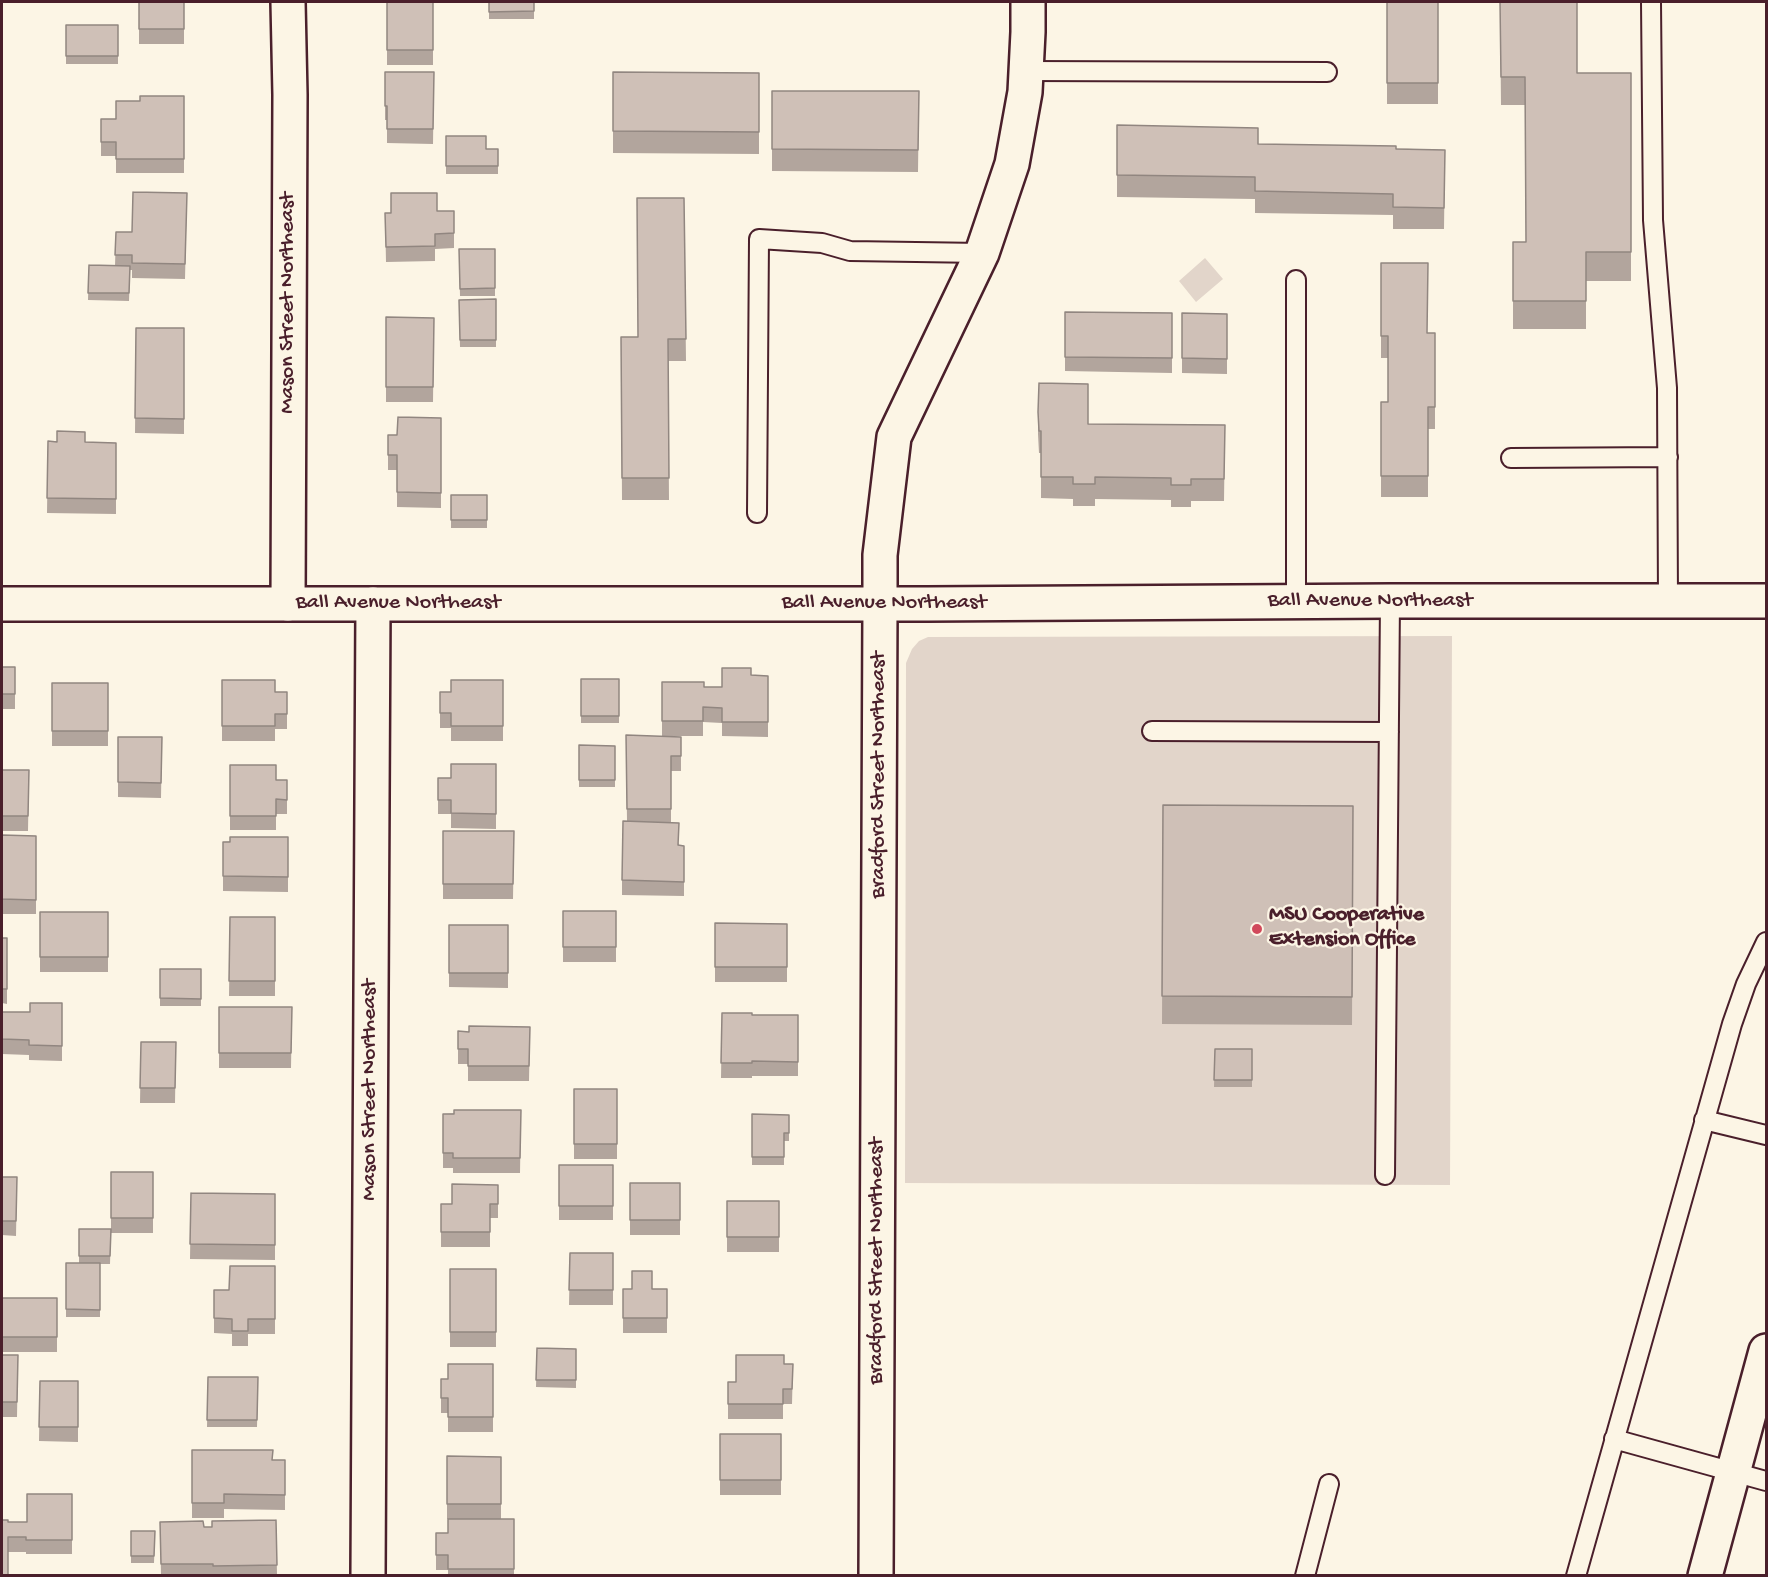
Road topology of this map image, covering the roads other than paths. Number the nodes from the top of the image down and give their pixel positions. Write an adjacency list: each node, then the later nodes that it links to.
1 (288, 2): 16 (street, Mason Street Northeast)
2 (1028, 2): 4 (street, Bradford Street Northeast)
3 (1652, 2): 8 (lane)
4 (1027, 71): 5 (lane); 6 (street, Bradford Street Northeast)
5 (1327, 72)
6 (982, 253): 10 (lane); 18 (street, Bradford Street Northeast)
7 (1296, 280): 14 (lane)
8 (1668, 457): 9 (lane); 12 (lane)
9 (1511, 458)
10 (757, 513)
11 (1390, 601): 12 (street, Ball Avenue Northeast); 14 (street, Ball Avenue Northeast); 20 (lane)
12 (1668, 601): 13 (street, Ball Avenue Northeast)
13 (1767, 601)
14 (1296, 602): 18 (street, Ball Avenue Northeast)
15 (2, 604): 16 (street, Ball Avenue Northeast)
16 (288, 604): 17 (street, Ball Avenue Northeast)
17 (373, 604): 18 (street, Ball Avenue Northeast); 30 (street, Mason Street Northeast)
18 (880, 604): 31 (street, Bradford Street Northeast)
19 (1152, 731): 20 (lane)
20 (1389, 732): 24 (lane)
21 (1767, 942): 22 (lane)
22 (1704, 1120): 23 (lane); 26 (lane)
23 (1767, 1136)
24 (1385, 1175)
25 (1767, 1351): 27 (street)
26 (1614, 1439): 27 (lane); 33 (lane)
27 (1734, 1472): 28 (lane); 34 (street)
28 (1767, 1481)
29 (1329, 1484): 32 (lane)
30 (368, 1575)
31 (876, 1575)
32 (1305, 1575)
33 (1576, 1575)
34 (1706, 1575)

